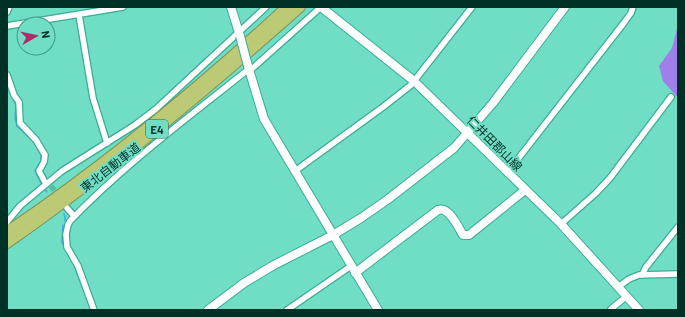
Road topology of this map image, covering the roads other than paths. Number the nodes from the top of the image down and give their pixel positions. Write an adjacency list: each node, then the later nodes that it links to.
1 (9, 7): 11 (street)
2 (123, 7): 12 (street)
3 (231, 7): 14 (street)
4 (266, 7): 14 (street)
5 (287, 7): 30 (highway, 東北自動車道 / E4)
6 (300, 7): 32 (highway, 東北自動車道 / E4)
7 (321, 7): 15 (street); 17 (street, 仁井田郡山線)
8 (472, 7): 17 (street)
9 (565, 7): 19 (street)
10 (633, 7): 22 (street)
11 (7, 12)
12 (79, 15): 13 (street); 20 (street)
13 (7, 26)
14 (239, 34): 15 (street, bridge); 20 (street)
15 (249, 68): 21 (street); 26 (street)
16 (7, 74): 23 (street)
17 (414, 81): 19 (street, 仁井田郡山線); 21 (street)
18 (671, 98): 28 (street)
19 (468, 133): 22 (street, 仁井田郡山線); 31 (street)
20 (107, 143): 23 (street)
21 (295, 171): 31 (street)
22 (507, 172): 24 (street, 仁井田郡山線)
23 (49, 184): 27 (street)
24 (525, 190): 28 (street, 仁井田郡山線); 33 (street)
25 (67, 208): 26 (street)
26 (74, 216): 39 (street)
27 (7, 222)
28 (561, 224): 36 (street, 仁井田郡山線)
29 (678, 227): 35 (street)
30 (7, 232)
31 (333, 235): 33 (street); 40 (street)
32 (7, 243)
33 (353, 269): 41 (street); 42 (street)
34 (678, 274): 35 (street)
35 (642, 275): 36 (street)
36 (618, 287): 37 (street, 仁井田郡山線)
37 (627, 296): 38 (street); 43 (street, 仁井田郡山線)
38 (611, 309)
39 (94, 310)
40 (208, 310)
41 (287, 310)
42 (378, 310)
43 (639, 310)

